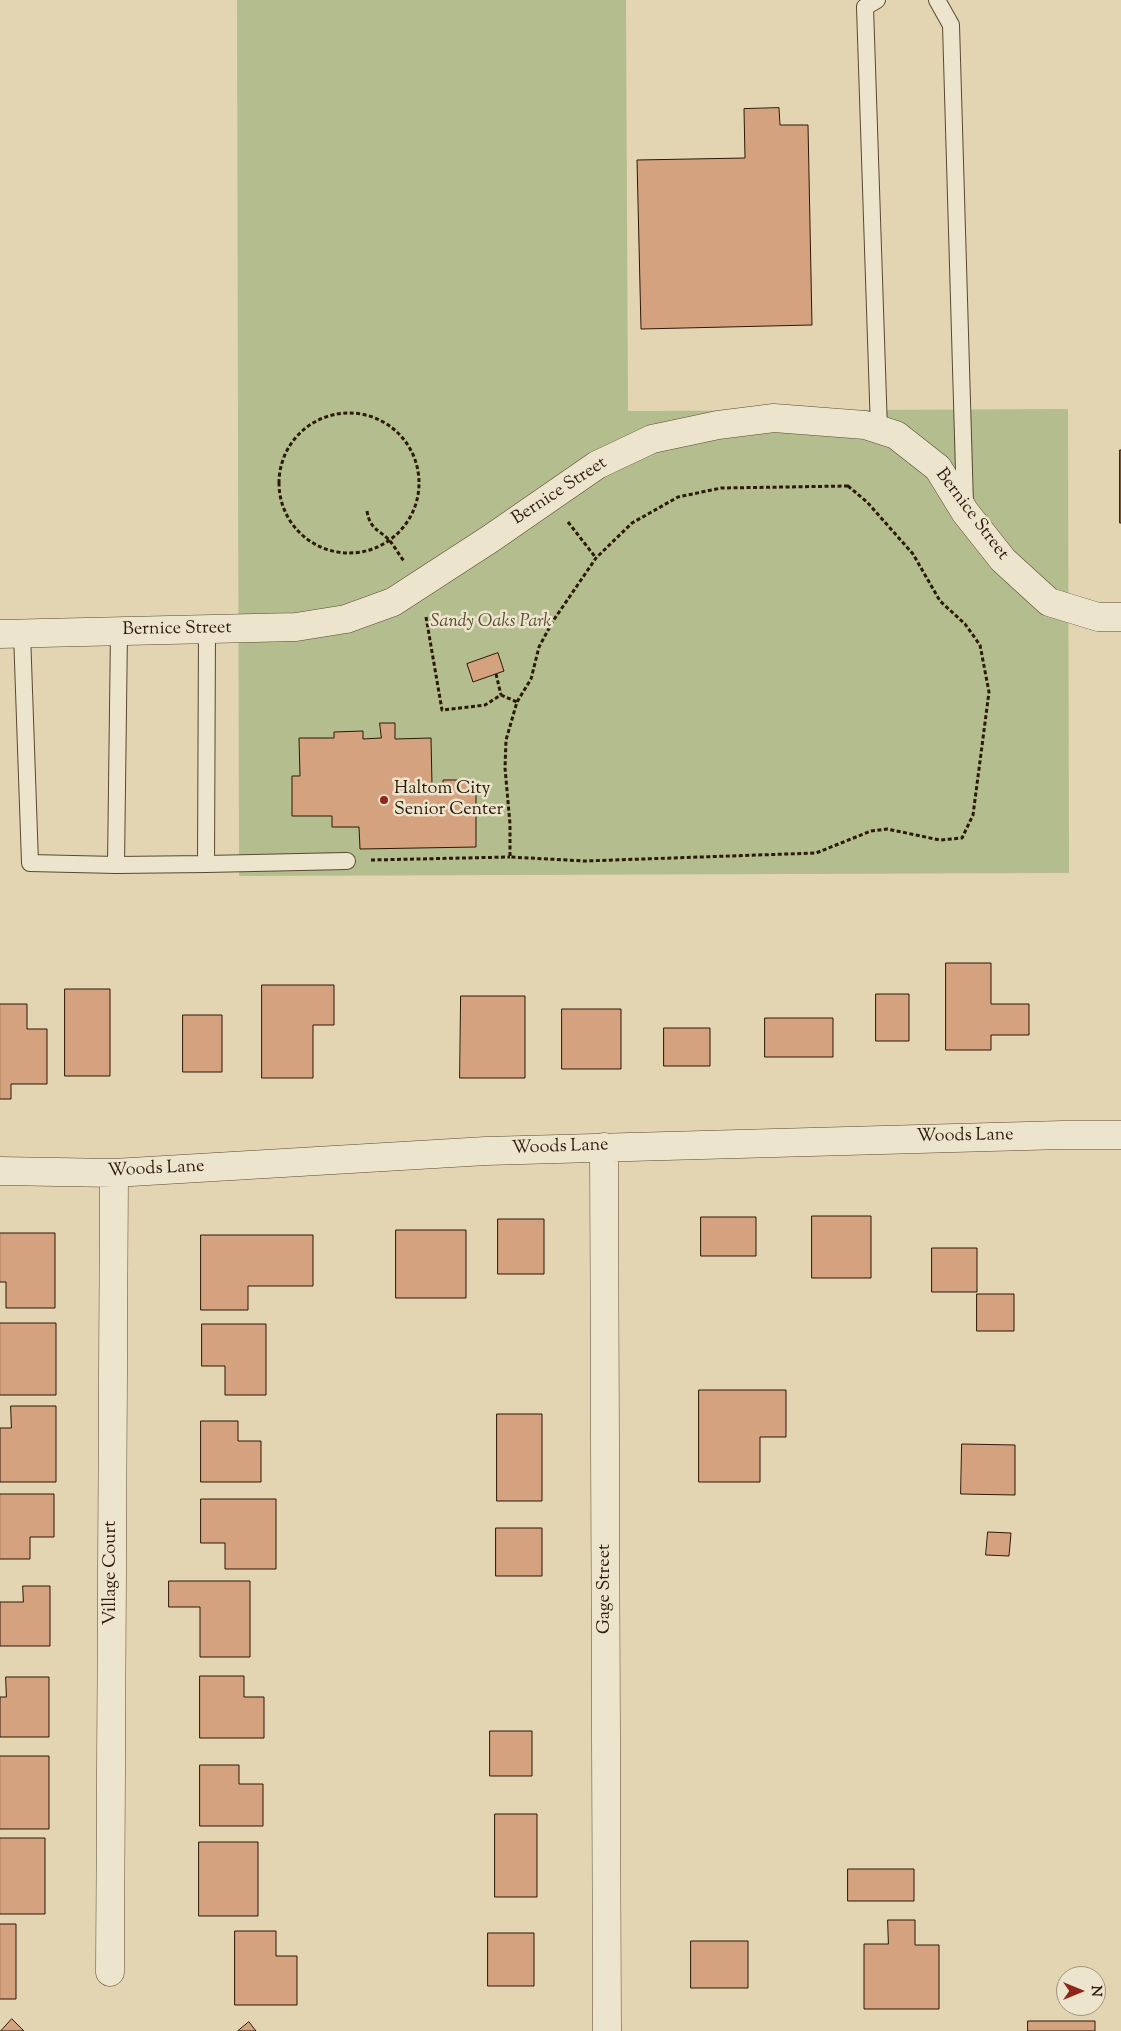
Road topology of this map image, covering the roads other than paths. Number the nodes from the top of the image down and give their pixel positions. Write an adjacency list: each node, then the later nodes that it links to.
1 (877, 0): 3 (lane)
2 (937, 0): 4 (lane)
3 (879, 430): 4 (street, Bernice Street); 6 (street, Bernice Street)
4 (965, 512): 5 (street, Bernice Street)
5 (1121, 617)
6 (207, 629): 7 (street, Bernice Street); 10 (lane)
7 (119, 631): 8 (street, Bernice Street); 11 (lane)
8 (11, 634): 11 (lane)
9 (347, 860): 10 (lane)
10 (206, 864): 11 (lane)
11 (116, 865)
12 (1121, 1135): 13 (street, Woods Lane)
13 (604, 1147): 15 (street, Woods Lane); 17 (street, Gage Street)
14 (0, 1170): 15 (street, Woods Lane)
15 (114, 1173): 16 (street, Village Court)
16 (110, 1972)
17 (607, 2031)

